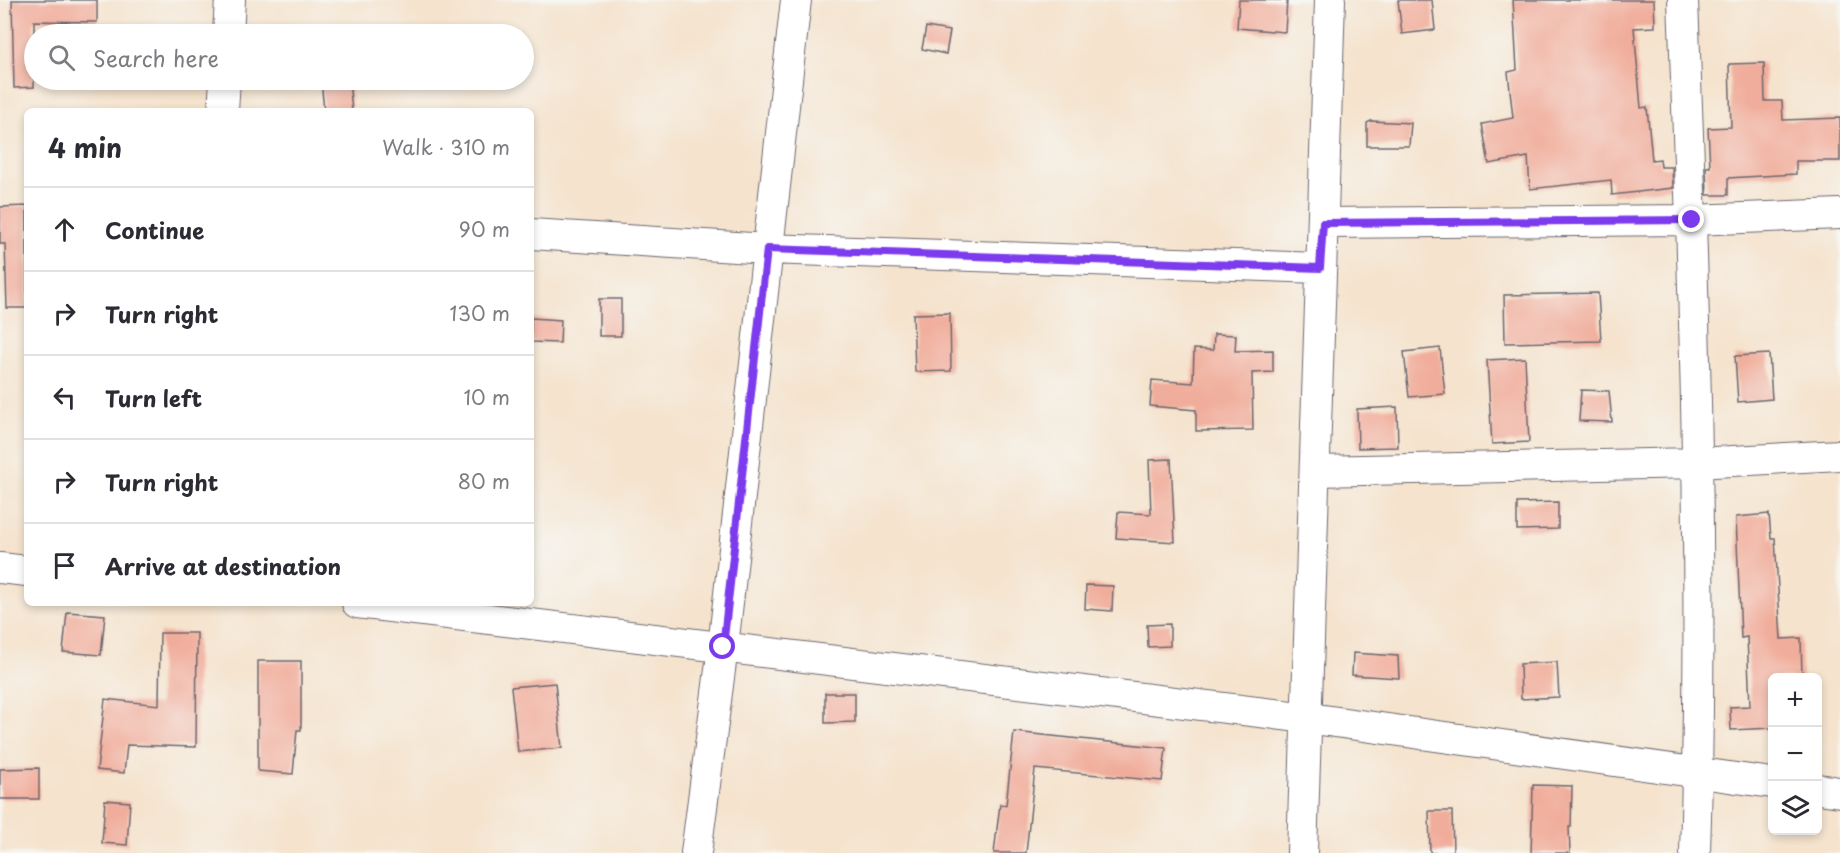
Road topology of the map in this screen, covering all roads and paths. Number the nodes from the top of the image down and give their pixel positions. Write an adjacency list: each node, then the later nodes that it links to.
1 (230, 0): 5 (street)
2 (796, 0): 12 (street)
3 (1330, 0): 10 (street)
4 (1683, 0): 9 (street)
5 (229, 24)
6 (224, 90): 7 (street)
7 (223, 108)
8 (1840, 214): 9 (street)
9 (1692, 220): 10 (street); 15 (street)
10 (1323, 223): 13 (street)
11 (534, 234): 12 (street)
12 (767, 249): 13 (street); 20 (street)
13 (1320, 268): 16 (street)
14 (1840, 455): 15 (street)
15 (1696, 463): 16 (street); 22 (street)
16 (1315, 471): 21 (street)
17 (0, 568): 18 (street)
18 (24, 571)
19 (382, 606): 20 (street)
20 (723, 647): 21 (street); 26 (street)
21 (1308, 718): 22 (street); 27 (street)
22 (1698, 774): 23 (street); 28 (street)
23 (1768, 782)
24 (1822, 790): 25 (street)
25 (1840, 792)
26 (696, 853)
27 (1302, 853)
28 (1695, 853)

